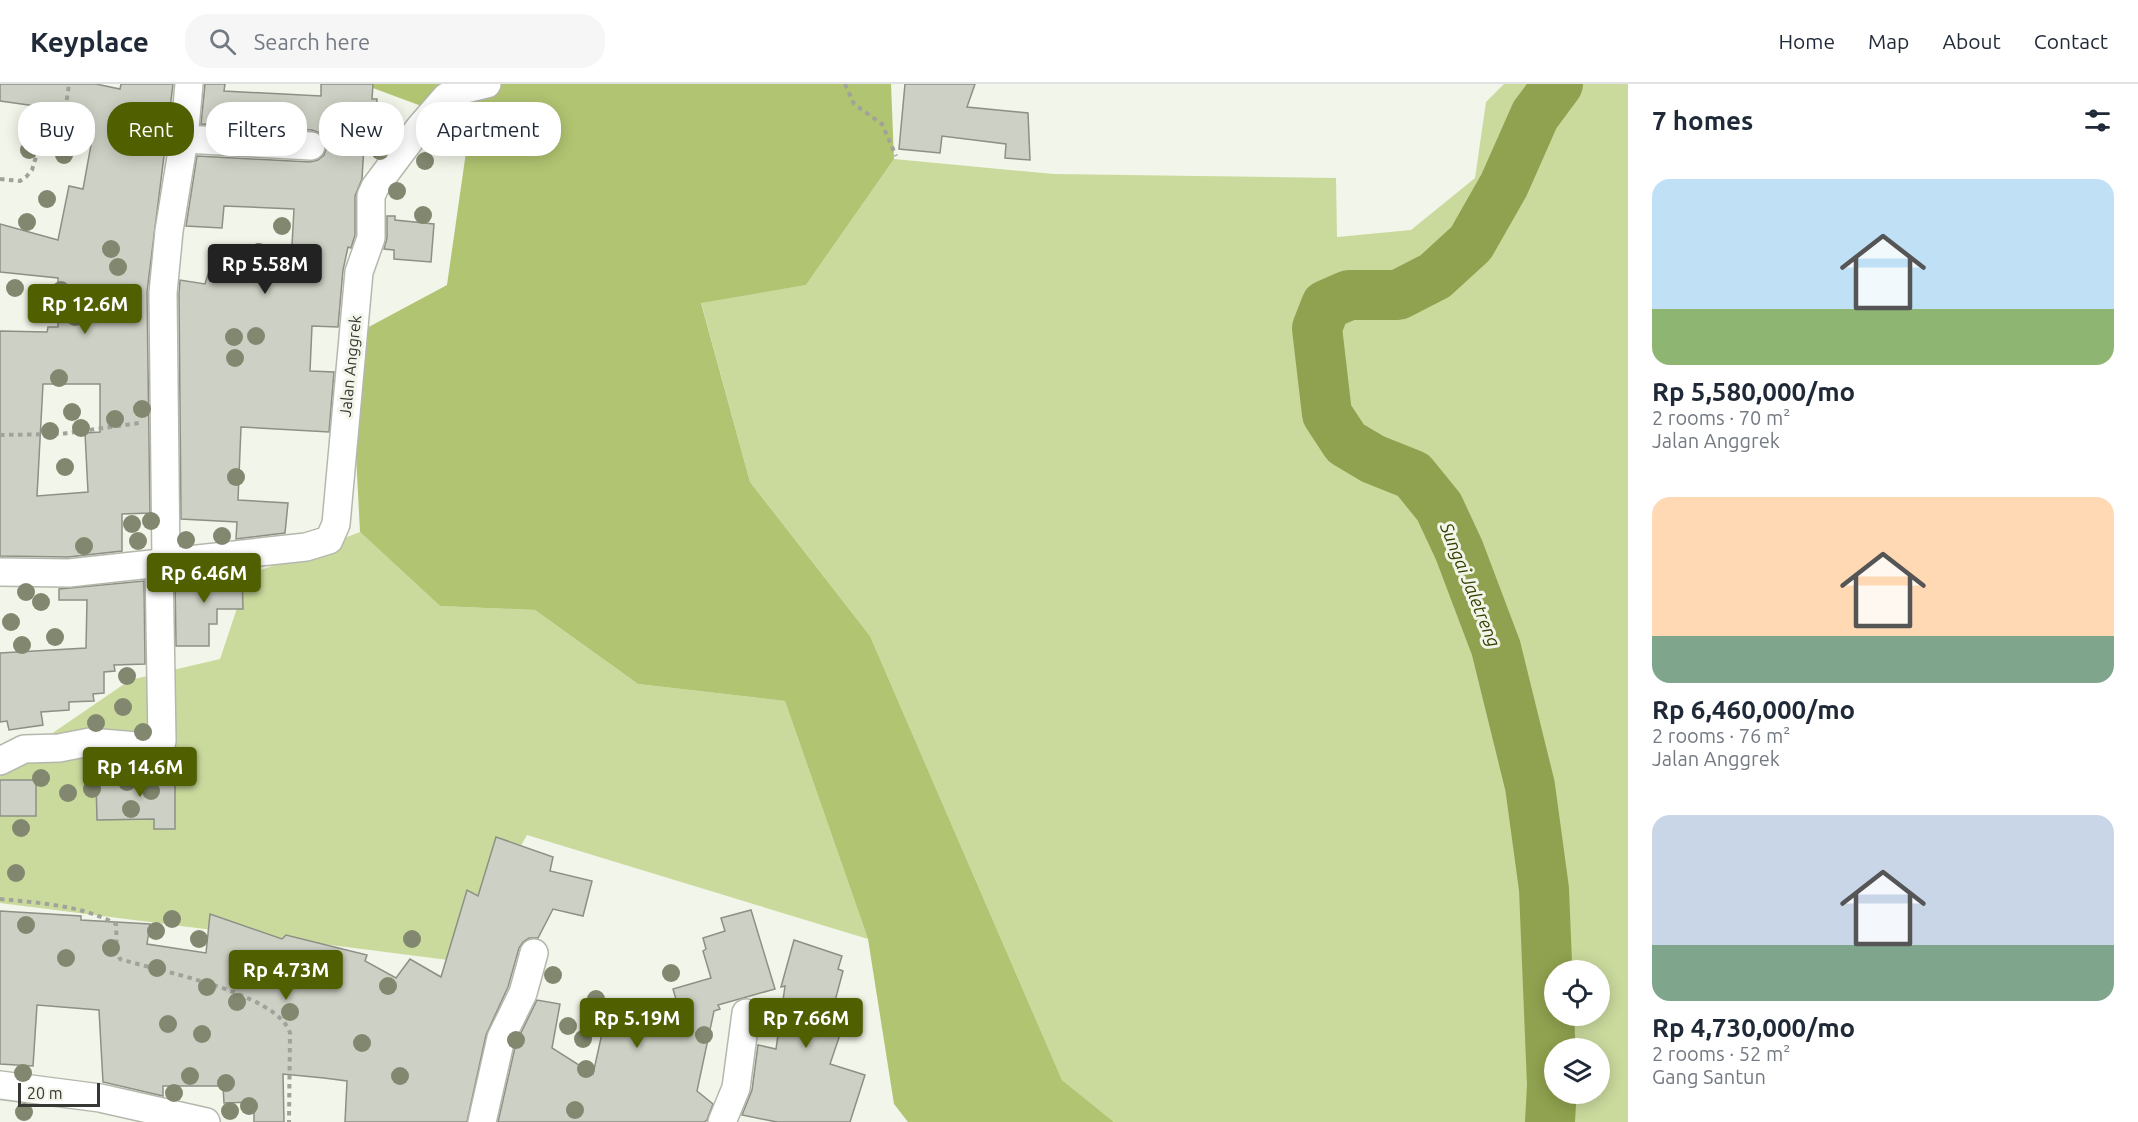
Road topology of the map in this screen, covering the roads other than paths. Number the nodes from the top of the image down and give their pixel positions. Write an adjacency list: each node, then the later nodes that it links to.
1 (189, 84): 3 (street)
2 (487, 84): 7 (street, Jalan Anggrek)
3 (187, 102)
4 (194, 140): 5 (street)
5 (311, 146)
6 (181, 156): 7 (street)
7 (163, 562): 8 (street); 9 (street)
8 (0, 572)
9 (0, 761)
10 (534, 953): 14 (street)
11 (746, 1013): 15 (street)
12 (0, 1085): 13 (street)
13 (206, 1122)
14 (482, 1122)
15 (722, 1122)

